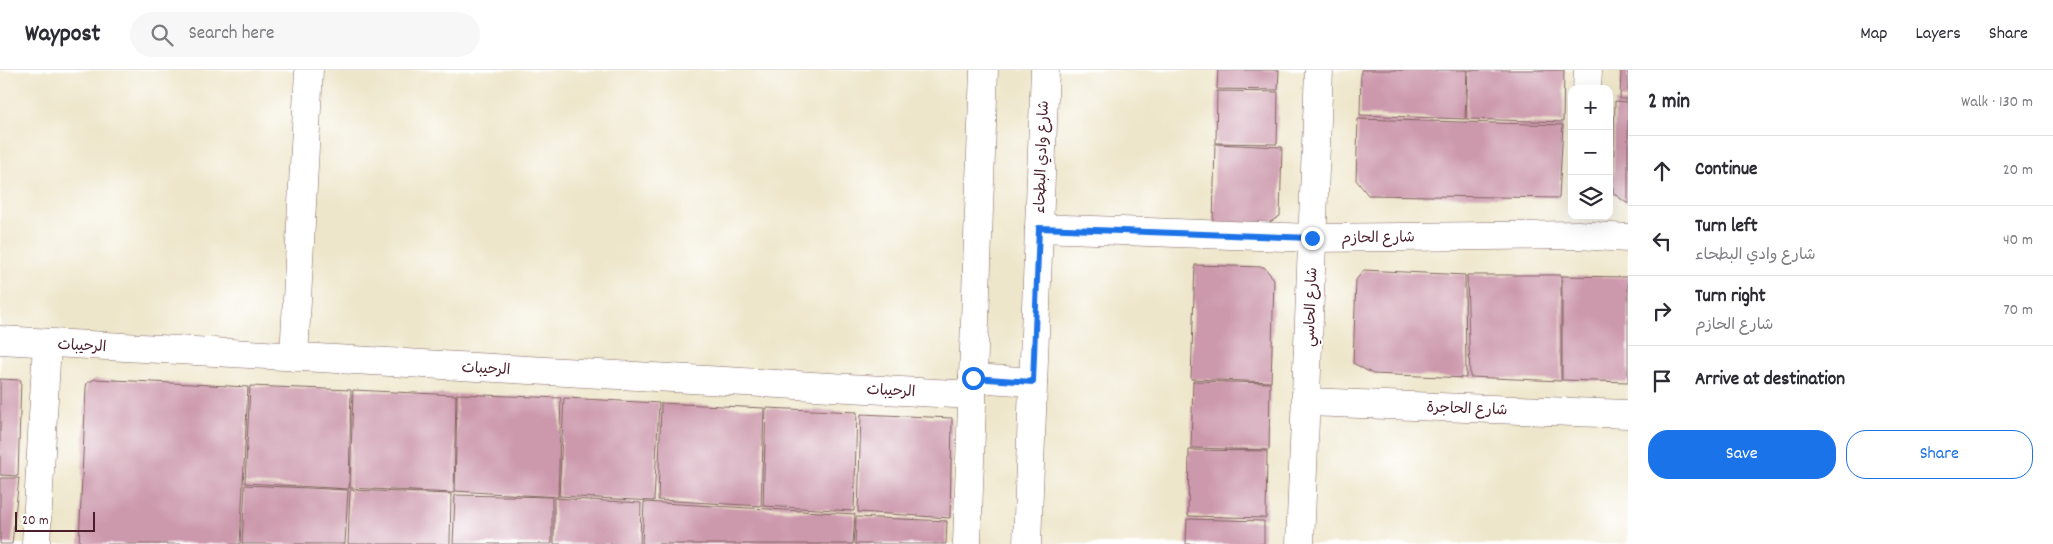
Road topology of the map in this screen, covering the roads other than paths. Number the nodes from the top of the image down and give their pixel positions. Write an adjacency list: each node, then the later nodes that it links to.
1 (310, 70): 13 (street)
2 (984, 70): 15 (street)
3 (1045, 70): 8 (street, شارع وادي البطحاء)
4 (1319, 70): 9 (street, شارع الحاسي)
5 (1588, 70): 6 (street)
6 (1587, 85)
7 (1578, 225): 9 (street, شارع الحازم); 10 (street, شارع الحازم)
8 (1039, 228): 9 (street, شارع الحازم); 14 (street, شارع وادي البطحاء)
9 (1312, 238): 16 (street, شارع الحاسي)
10 (1628, 238)
11 (0, 340): 12 (street, الرحيبات)
12 (47, 342): 13 (street, الرحيبات); 18 (street)
13 (294, 357): 15 (street, الرحيبات)
14 (1033, 382): 15 (street, الرحيبات); 20 (street, شارع وادي البطحاء)
15 (973, 386): 19 (street)
16 (1307, 402): 17 (street, شارع الحاجرة); 21 (street, شارع الحاسي)
17 (1628, 414)
18 (36, 544)
19 (967, 544)
20 (1027, 544)
21 (1300, 544)

